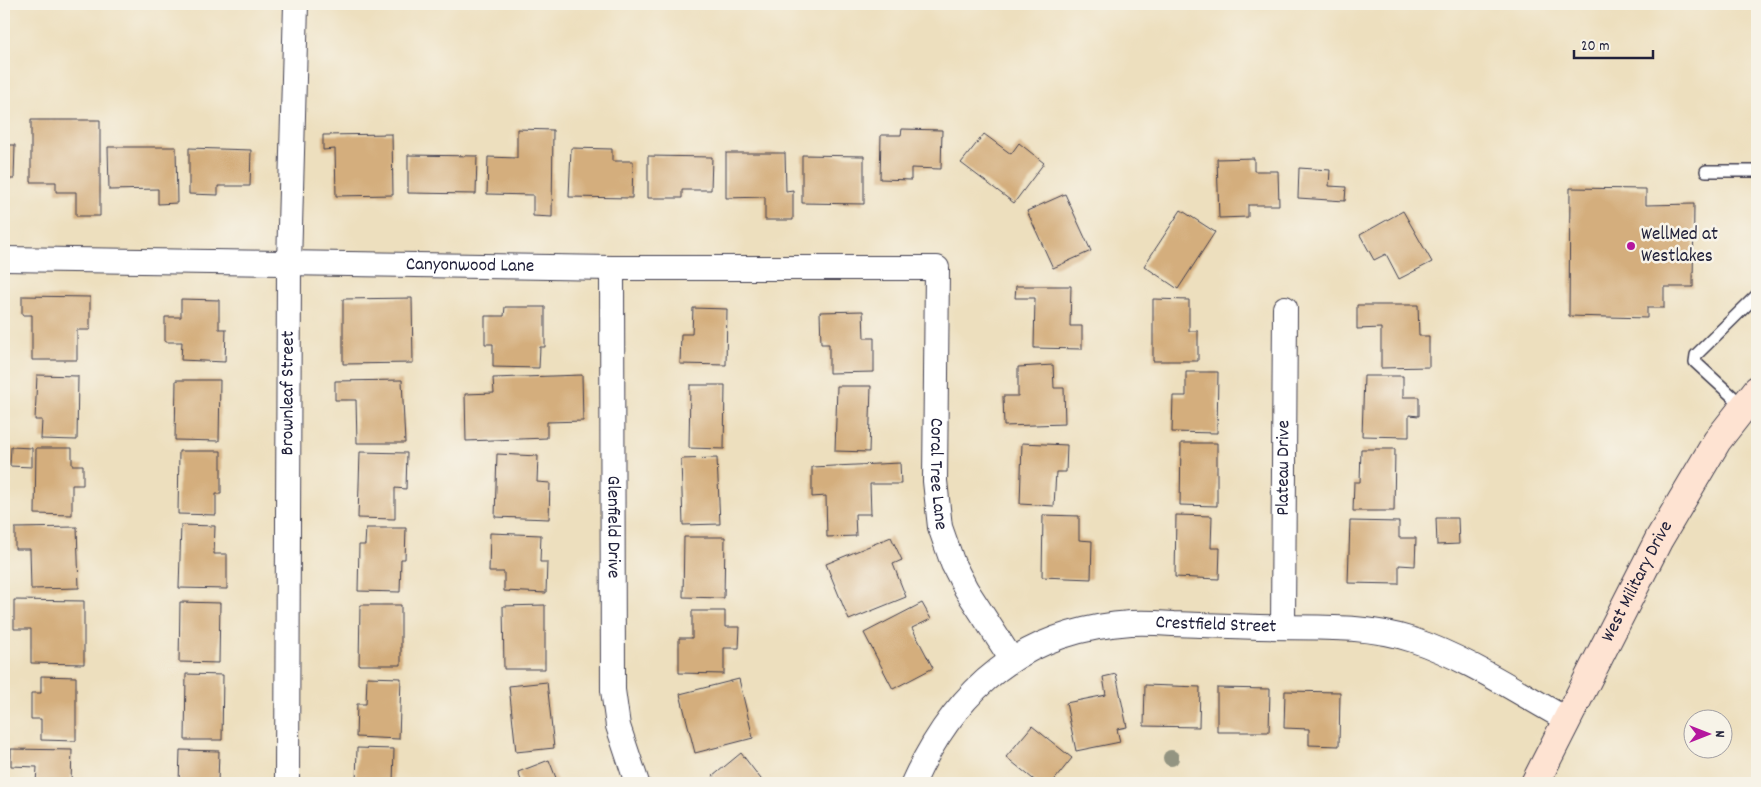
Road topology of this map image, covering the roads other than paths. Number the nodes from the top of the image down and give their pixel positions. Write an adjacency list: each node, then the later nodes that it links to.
1 (296, 4): 5 (street, Brownleaf Street)
2 (1706, 171): 3 (lane)
3 (1757, 171)
4 (4, 259): 5 (street, Canyonwood Lane)
5 (289, 264): 6 (street, Canyonwood Lane); 14 (street, Brownleaf Street)
6 (612, 268): 7 (street, Canyonwood Lane); 15 (street, Glenfield Drive)
7 (937, 268): 12 (street, Coral Tree Lane)
8 (1757, 295): 10 (lane)
9 (1285, 308): 11 (street, Plateau Drive)
10 (1751, 399): 13 (main road, West Military Drive)
11 (1283, 627): 12 (street, Crestfield Street); 13 (street, Crestfield Street)
12 (1012, 660): 16 (street, Crestfield Street)
13 (1566, 720): 17 (main road, West Military Drive)
14 (287, 783)
15 (637, 783)
16 (913, 783)
17 (1535, 783)

